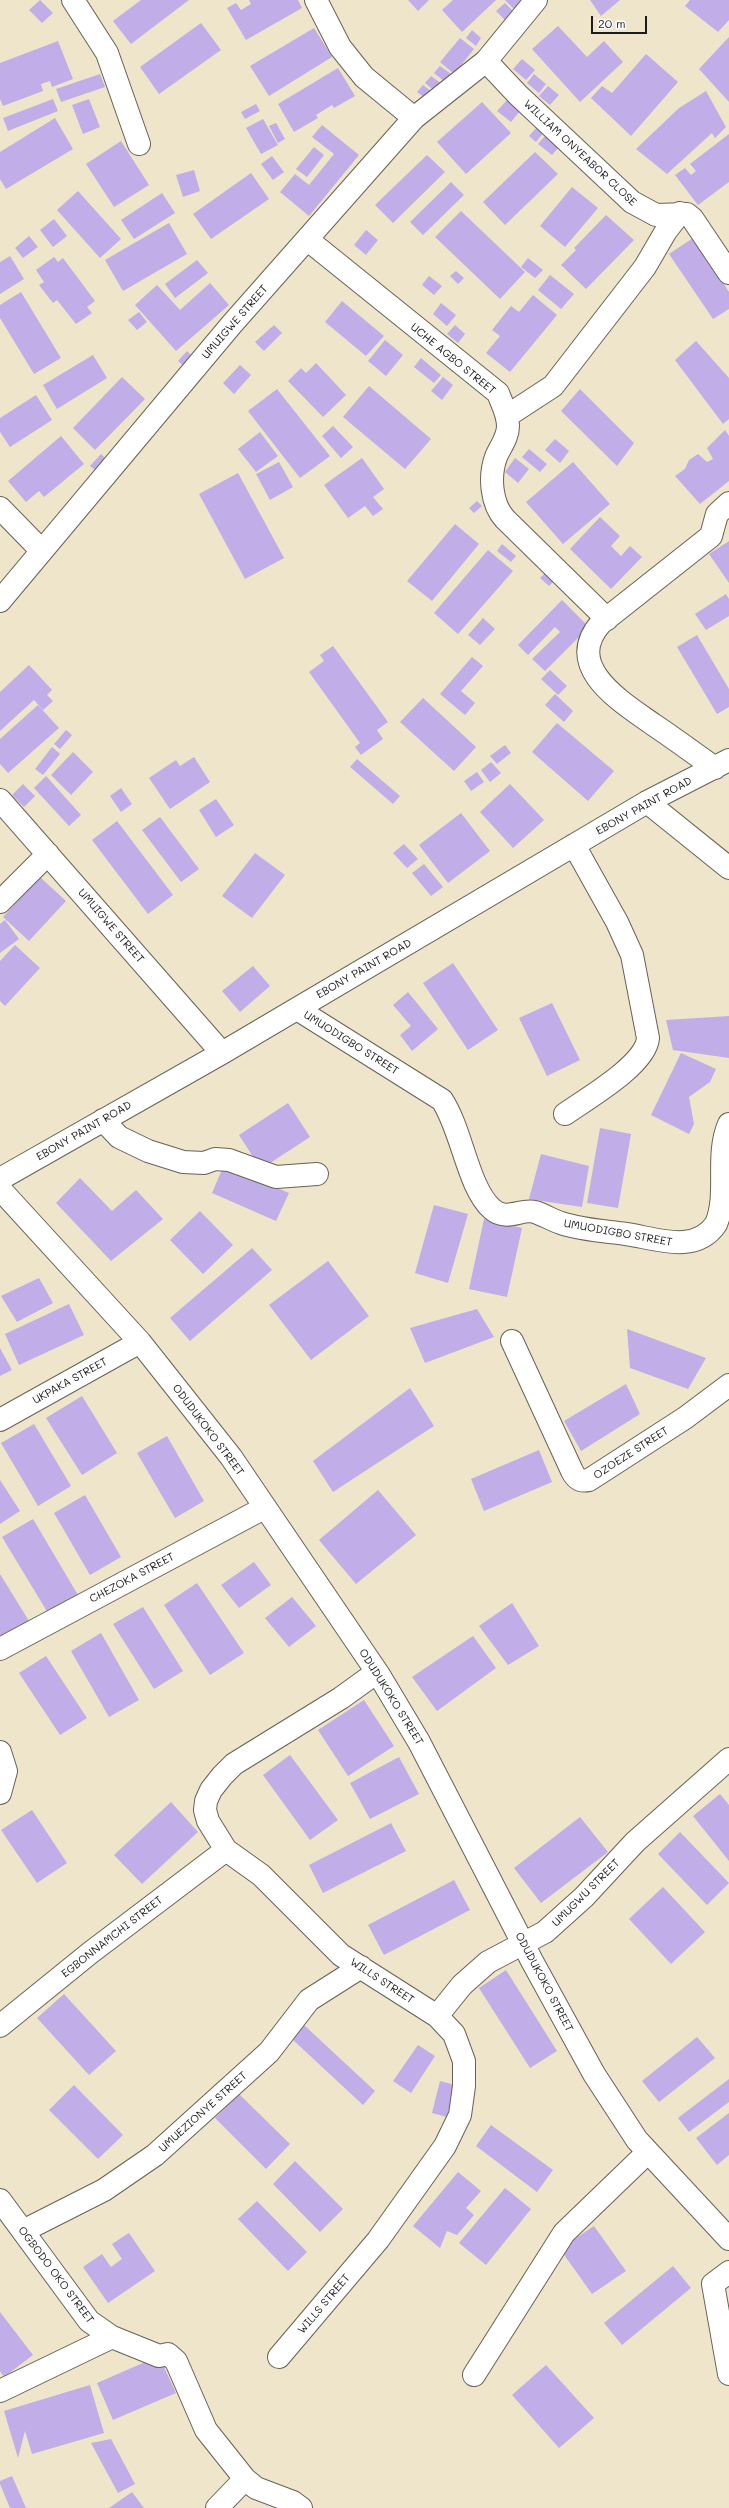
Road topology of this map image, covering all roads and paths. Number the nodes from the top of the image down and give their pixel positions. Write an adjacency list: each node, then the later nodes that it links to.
1 (73, 0): 6 (street)
2 (316, 0): 5 (street)
3 (536, 0): 4 (street, UMUIGWE STREET)
4 (486, 61): 5 (street, UMUIGWE STREET); 7 (street, WILLIAM ONYEABOR CLOSE)
5 (414, 118): 8 (street, UMUIGWE STREET)
6 (139, 144)
7 (680, 213): 9 (street); 10 (street)
8 (308, 240): 10 (street, UCHE AGBO STREET); 13 (street, UMUIGWE STREET)
9 (729, 272)
10 (507, 416): 15 (street, UCHE AGBO STREET)
11 (729, 503): 15 (street)
12 (0, 508): 13 (street)
13 (41, 550): 14 (street, UMUIGWE STREET)
14 (0, 601)
15 (607, 619): 16 (street)
16 (722, 764): 18 (street, EBONY PAINT ROAD)
17 (0, 800): 20 (street, UMUIGWE STREET)
18 (647, 802): 19 (street, EBONY PAINT ROAD); 21 (street)
19 (574, 845): 23 (street, EBONY PAINT ROAD); 25 (street)
20 (48, 854): 22 (street); 24 (street, UMUIGWE STREET)
21 (729, 868)
22 (0, 902)
23 (297, 1009): 24 (street, EBONY PAINT ROAD); 27 (street, UMUODIGBO STREET)
24 (222, 1053): 26 (street, EBONY PAINT ROAD)
25 (564, 1114)
26 (103, 1120): 28 (street); 29 (street, EBONY PAINT ROAD)
27 (729, 1124)
28 (317, 1174)
29 (0, 1179)
30 (0, 1189): 32 (street, ODUDUKOKO STREET)
31 (512, 1341): 33 (street, OZOEZE STREET)
32 (140, 1342): 34 (street, UKPAKA STREET); 35 (street, ODUDUKOKO STREET)
33 (729, 1385)
34 (0, 1420)
35 (264, 1508): 36 (street, CHEZOKA STREET); 37 (street, ODUDUKOKO STREET)
36 (0, 1649)
37 (377, 1672): 41 (street, WILLS STREET); 42 (street, ODUDUKOKO STREET)
38 (0, 1752): 40 (street)
39 (729, 1759): 42 (street, UMUGWU STREET)
40 (0, 1793)
41 (226, 1850): 43 (street, WILLS STREET); 45 (street, EGBONNAMCHI STREET)
42 (524, 1944): 44 (street, UMUGWU STREET); 46 (street, ODUDUKOKO STREET)
43 (361, 1967): 44 (street, WILLS STREET); 48 (street, UMUEZIONYE STREET)
44 (437, 2016): 52 (street, WILLS STREET)
45 (0, 2026)
46 (647, 2153): 49 (street, ODUDUKOKO STREET); 54 (street)
47 (0, 2200): 48 (street, OGBODO OKO STREET)
48 (23, 2231): 51 (street, OGBODO OKO STREET)
49 (729, 2239)
50 (729, 2272): 53 (street)
51 (112, 2337): 55 (street); 56 (street, OGBODO OKO STREET)
52 (280, 2357)
53 (729, 2374)
54 (474, 2375)
55 (0, 2391)
56 (245, 2479): 57 (street); 58 (street, OGBODO OKO STREET)
57 (217, 2508)
58 (301, 2508)

